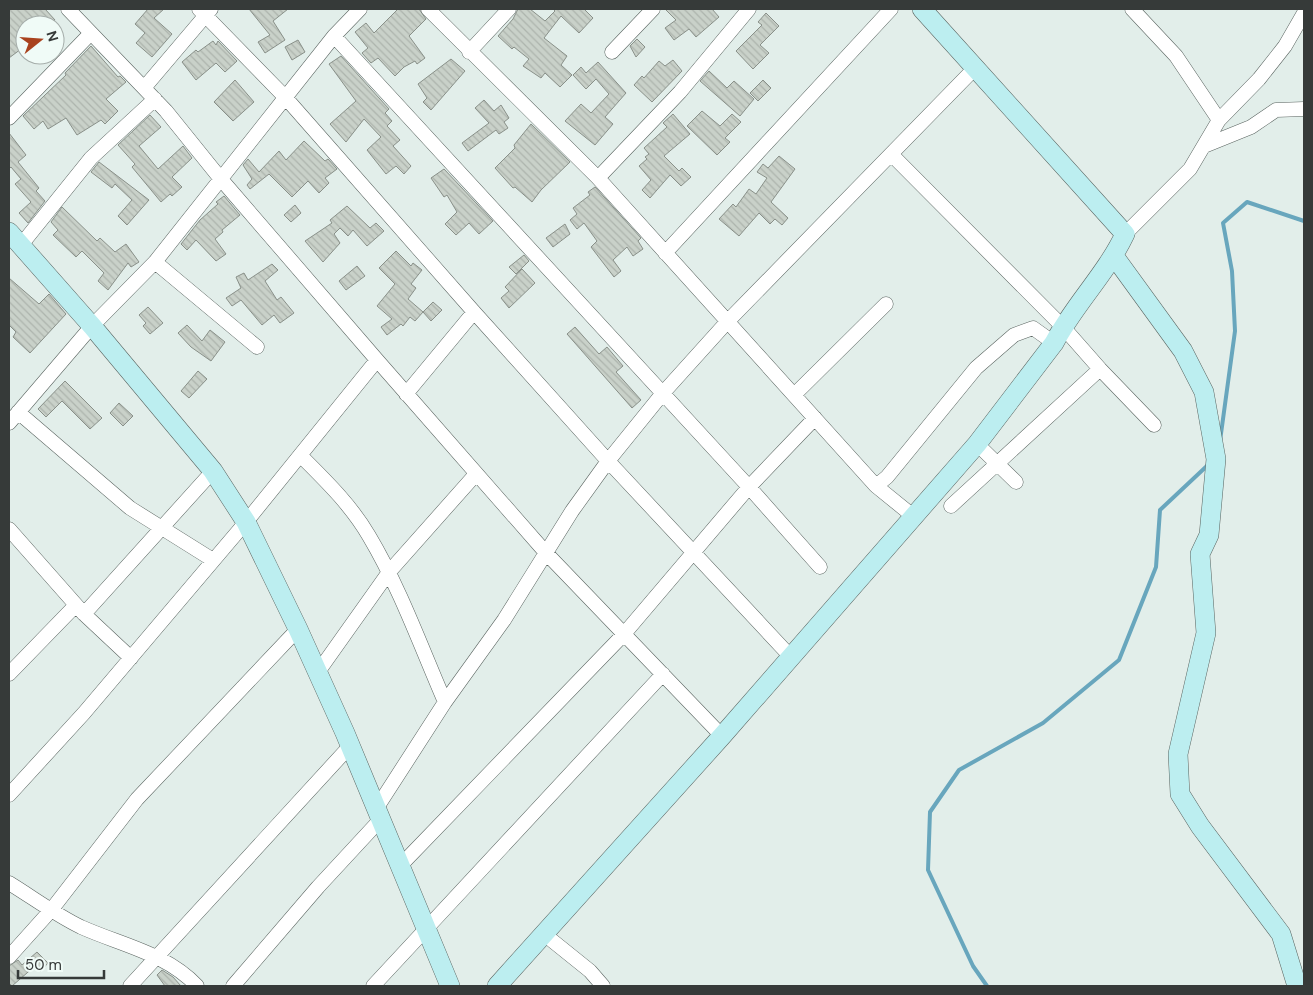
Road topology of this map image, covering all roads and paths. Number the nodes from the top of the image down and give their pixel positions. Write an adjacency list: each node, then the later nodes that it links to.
1 (68, 9): 12 (street)
2 (360, 9): 13 (street)
3 (428, 9): 14 (street)
4 (509, 9): 14 (street)
5 (653, 9): 15 (street)
6 (749, 9): 26 (street)
7 (891, 9): 29 (street)
8 (922, 9): 16 (street)
9 (1132, 9): 22 (street)
10 (205, 11): 17 (street); 18 (street)
11 (1304, 13): 22 (street)
12 (91, 33): 17 (street); 21 (street)
13 (334, 36): 18 (street); 41 (street)
14 (469, 52): 26 (street)
15 (612, 52)
16 (976, 67): 24 (street); 27 (street)
17 (144, 88): 19 (street)
18 (285, 97): 25 (street); 33 (street)
19 (155, 99): 25 (street); 28 (street)
20 (1304, 109): 23 (street)
21 (9, 118)
22 (1219, 120): 23 (street)
23 (1204, 146): 27 (street)
24 (891, 154): 34 (street); 36 (street)
25 (220, 178): 31 (street); 39 (street)
26 (598, 178): 29 (street)
27 (1125, 234): 30 (street)
28 (15, 239): 35 (street)
29 (666, 253): 34 (street)
30 (1114, 256): 36 (street); 94 (street)
31 (155, 262): 35 (street); 38 (street)
32 (886, 304): 43 (street)
33 (474, 312): 42 (street); 50 (street)
34 (726, 322): 41 (street); 43 (street)
35 (92, 326): 44 (street); 52 (street)
36 (1063, 327): 37 (street); 40 (street)
37 (1054, 344): 48 (street); 55 (street)
38 (257, 347)
39 (377, 360): 42 (street); 49 (street)
40 (1100, 369): 47 (street); 51 (street)
41 (663, 393): 50 (street); 56 (street)
42 (406, 394): 53 (street)
43 (794, 395): 45 (street)
44 (18, 412): 46 (street); 60 (street)
45 (815, 418): 55 (street); 56 (street)
46 (9, 423)
47 (1154, 425)
48 (977, 444): 51 (street); 58 (street)
49 (300, 455): 59 (street); 66 (street)
50 (608, 461): 62 (street); 63 (street)
51 (998, 464): 54 (street); 57 (street)
52 (213, 470): 59 (street); 60 (street)
53 (476, 474): 62 (street); 66 (street)
54 (1016, 482)
55 (876, 486): 58 (street)
56 (749, 487): 63 (street); 65 (street)
57 (950, 506)
58 (913, 516): 70 (street)
59 (246, 522): 64 (street); 68 (street)
60 (161, 528): 64 (street); 67 (street)
61 (11, 536): 67 (street)
62 (547, 554): 69 (street); 75 (street)
63 (694, 554): 69 (street); 70 (street)
64 (213, 560): 71 (street)
65 (820, 567)
66 (389, 572): 72 (street); 75 (street)
67 (80, 609): 71 (street); 73 (street)
68 (298, 629): 72 (street); 82 (street)
69 (624, 634): 74 (street); 80 (street)
70 (791, 657): 76 (street)
71 (131, 658): 78 (street)
72 (318, 672): 77 (street)
73 (9, 674)
74 (663, 674): 76 (street); 83 (street)
75 (445, 702): 79 (street)
76 (722, 736): 84 (street)
77 (350, 746): 79 (street); 86 (street)
78 (9, 795)
79 (378, 814): 80 (street); 89 (street)
80 (399, 867): 83 (street)
81 (9, 882): 82 (street)
82 (52, 909): 85 (street); 86 (street)
83 (426, 930): 90 (street); 91 (street)
84 (544, 934): 92 (street); 93 (street)
85 (9, 957)
86 (156, 957): 87 (street); 88 (street)
87 (130, 986)
88 (197, 986)
89 (233, 986)
90 (374, 986)
91 (450, 986)
92 (497, 986)
93 (603, 986)
94 (1297, 986)

